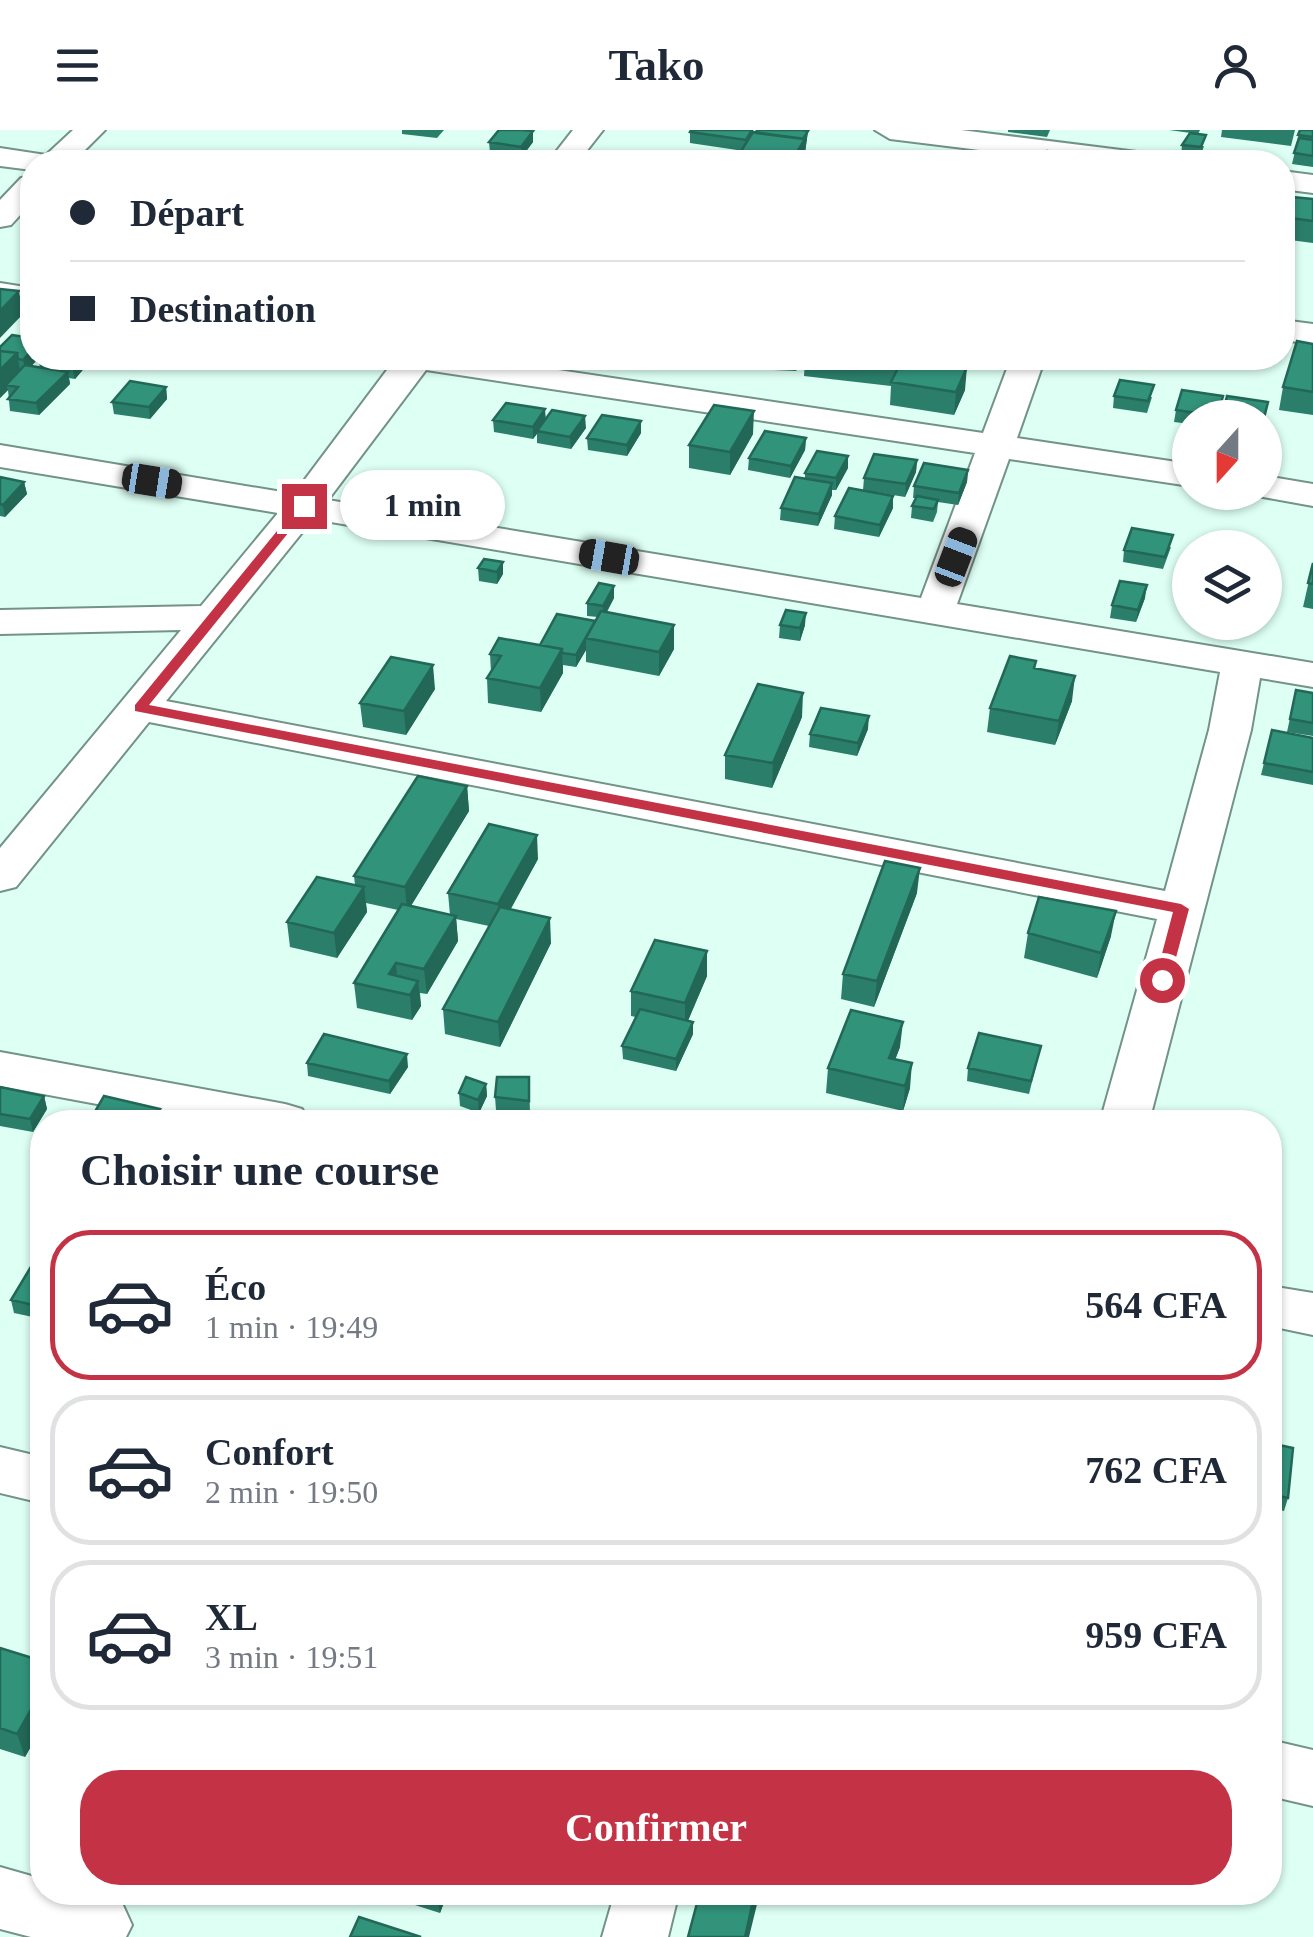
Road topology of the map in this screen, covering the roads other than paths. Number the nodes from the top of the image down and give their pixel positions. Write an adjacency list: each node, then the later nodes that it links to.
1 (90, 130): 4 (street)
2 (588, 130): 5 (street)
3 (890, 130): 6 (street)
4 (69, 150)
5 (572, 150)
6 (1049, 150)
7 (20, 198): 8 (street)
8 (0, 218)
9 (407, 370): 17 (street)
10 (495, 370): 12 (street)
11 (1024, 370): 12 (street)
12 (997, 446): 14 (street); 18 (street)
13 (0, 456): 17 (street)
14 (1172, 472)
15 (1282, 490): 16 (street)
16 (1313, 495)
17 (304, 506): 18 (street); 19 (street)
18 (936, 612): 21 (street)
19 (213, 618): 20 (street); 23 (street)
20 (0, 622)
21 (1242, 663): 22 (street); 25 (street)
22 (1313, 675)
23 (140, 708): 24 (street); 25 (street)
24 (0, 877)
25 (1181, 909): 28 (street)
26 (0, 1070): 27 (street)
27 (219, 1110)
28 (1128, 1110)
29 (1282, 1308): 30 (street)
30 (1313, 1314)
31 (0, 1470): 32 (street)
32 (30, 1477)
33 (1282, 1771): 34 (street)
34 (1313, 1778)
35 (0, 1898): 36 (street)
36 (30, 1904)
37 (36, 1905): 39 (street)
38 (645, 1905): 40 (street)
39 (102, 1918)
40 (636, 1937)

